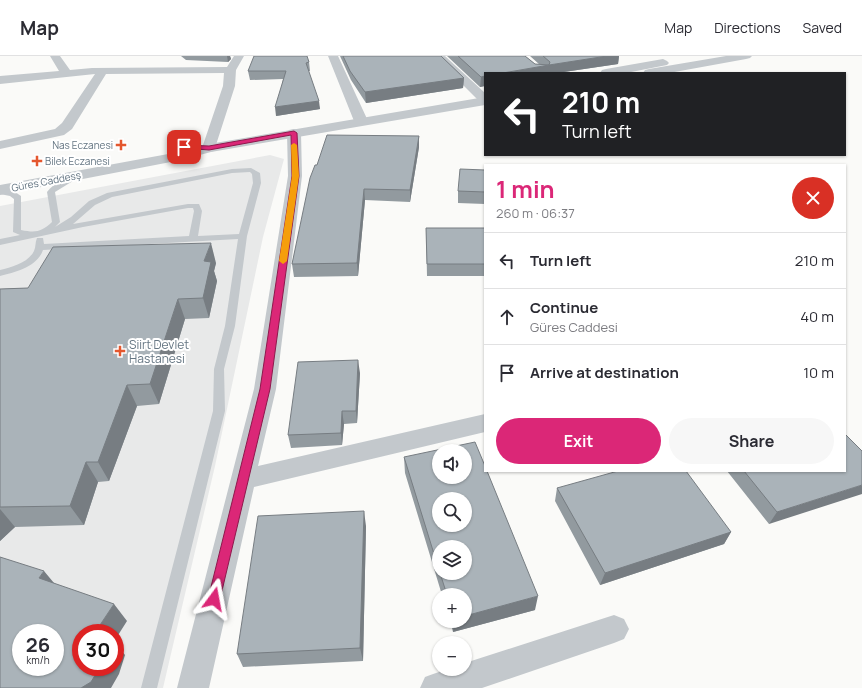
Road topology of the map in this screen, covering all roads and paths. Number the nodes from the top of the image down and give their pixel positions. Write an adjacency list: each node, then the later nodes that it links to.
1 (56, 56): 11 (street)
2 (238, 56): 7 (street)
3 (333, 56): 15 (street)
4 (439, 56): 13 (street)
5 (700, 56): 9 (street)
6 (746, 56): 10 (street)
7 (230, 70): 8 (street); 18 (street)
8 (102, 72): 11 (street); 17 (street)
9 (612, 72)
10 (655, 72)
11 (67, 74): 12 (street)
12 (0, 80)
13 (484, 100)
14 (484, 101): 15 (street)
15 (361, 121): 16 (street)
16 (294, 133): 18 (street); 30 (street)
17 (0, 144)
18 (209, 148): 19 (street, Güres Caddesş); 20 (street)
19 (79, 175): 21 (street, Güres Caddesş); 23 (lane)
20 (0, 178)
21 (0, 191): 23 (lane)
22 (59, 229): 23 (lane); 24 (lane); 25 (lane)
23 (39, 233): 26 (lane); 27 (lane)
24 (244, 236): 25 (lane); 32 (lane)
25 (193, 238): 27 (lane)
26 (0, 242)
27 (41, 247): 28 (lane)
28 (0, 273)
29 (484, 423): 30 (street)
30 (242, 480): 33 (street)
31 (614, 629): 34 (street)
32 (149, 688)
33 (193, 688)
34 (436, 688)

